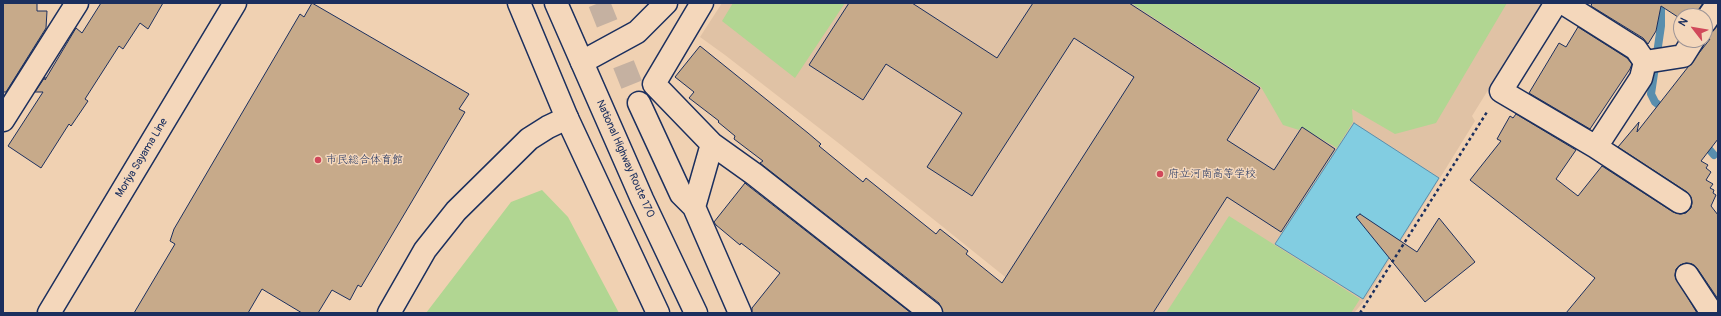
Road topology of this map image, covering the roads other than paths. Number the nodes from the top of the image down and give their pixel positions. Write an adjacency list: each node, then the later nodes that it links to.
1 (77, 3): 14 (main road)
2 (235, 3): 20 (main road, Moriya Sayama Line)
3 (519, 3): 13 (main road)
4 (556, 3): 11 (main road, National Highway Route 170)
5 (666, 3): 11 (main road)
6 (702, 3): 15 (main road)
7 (1556, 3): 16 (main road)
8 (1563, 3): 10 (main road)
9 (1688, 48): 10 (main road)
10 (1652, 61): 16 (main road)
11 (582, 62): 23 (main road, National Highway Route 170)
12 (639, 103): 18 (main road)
13 (567, 118): 21 (main road); 22 (main road)
14 (3, 120)
15 (712, 144): 18 (main road); 25 (main road)
16 (1596, 147): 17 (main road)
17 (1680, 202)
18 (694, 207): 24 (main road)
19 (1687, 275): 26 (main road)
20 (49, 313)
21 (389, 313)
22 (658, 313)
23 (696, 313)
24 (740, 313)
25 (931, 313)
26 (1712, 313)

